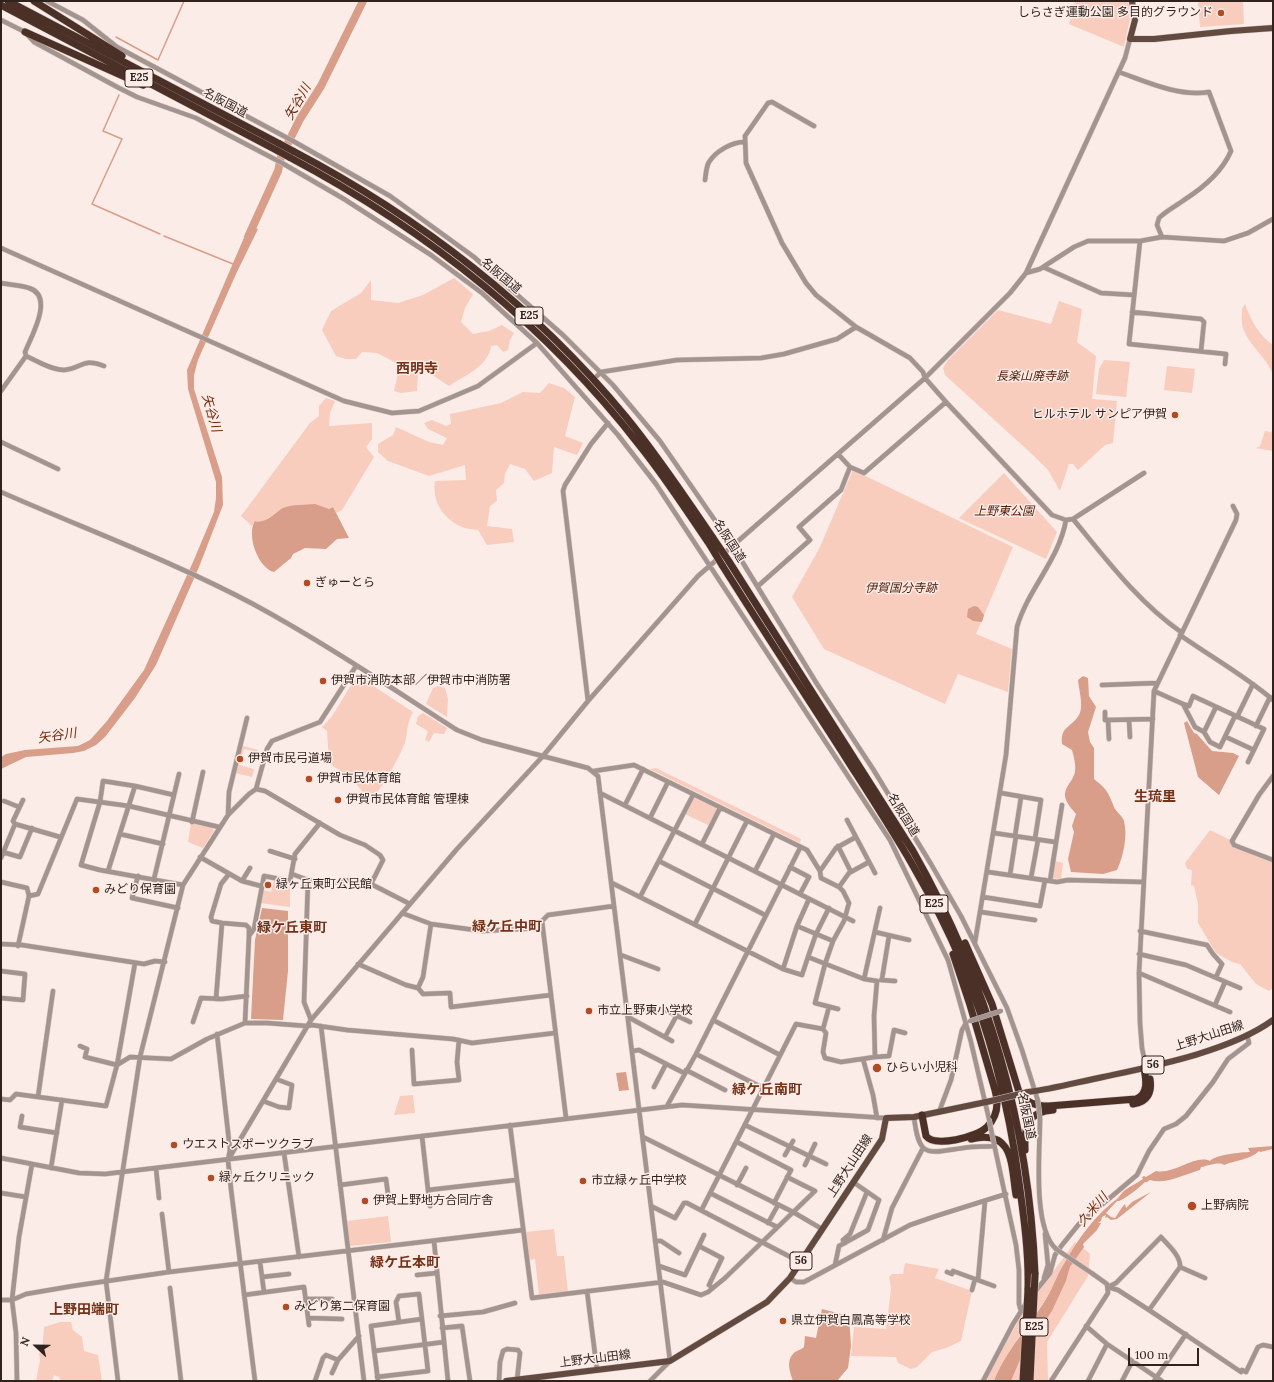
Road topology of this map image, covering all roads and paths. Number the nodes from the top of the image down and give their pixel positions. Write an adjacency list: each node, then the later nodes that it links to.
1 (8, 1): 14 (highway, 名阪国道 / E25)
2 (34, 1): 14 (highway)
3 (47, 1): 16 (street)
4 (1132, 1): 9 (main road)
5 (1, 5): 13 (highway, 名阪国道 / E25)
6 (1, 20): 8 (street)
7 (1273, 28): 9 (main road)
8 (25, 32): 12 (street); 13 (highway)
9 (1130, 39): 11 (street)
10 (104, 72): 12 (street)
11 (1119, 72): 22 (street); 26 (street)
12 (102, 78): 19 (street)
13 (184, 102): 18 (highway, 名阪国道 / E25)
14 (204, 104): 18 (highway, 名阪国道 / E25)
15 (814, 126): 17 (street)
16 (291, 140): 19 (street); 36 (street)
17 (744, 142): 20 (street); 30 (street)
18 (279, 147): 52 (highway, 名阪国道 / E25, bridge)
19 (282, 163): 31 (street)
20 (705, 180)
21 (1273, 218): 22 (street)
22 (1162, 237): 23 (street)
23 (1140, 241): 25 (street); 28 (street)
24 (1, 248): 31 (street)
25 (1043, 267): 26 (street); 28 (street)
26 (1026, 273): 38 (street)
27 (1, 283): 33 (street)
28 (1134, 295): 29 (street)
29 (1132, 312): 32 (street); 32 (street)
30 (856, 327): 36 (street); 38 (street)
31 (537, 343): 41 (street)
32 (1201, 351): 34 (street)
33 (26, 356): 35 (street); 39 (street)
34 (1225, 364)
35 (104, 366)
36 (602, 372): 37 (street); 51 (street)
37 (597, 376)
38 (925, 378): 40 (street); 43 (street)
39 (1, 391)
40 (946, 402): 44 (street); 50 (street)
41 (608, 423): 53 (street); 62 (street)
42 (1, 442): 45 (street)
43 (838, 454): 44 (street); 51 (street)
44 (850, 467): 54 (street)
45 (58, 469)
46 (1144, 473): 49 (street)
47 (1, 492): 56 (street)
48 (1233, 506): 55 (street)
49 (1073, 518): 50 (street); 55 (street)
50 (1066, 520): 88 (street)
51 (732, 545): 53 (street); 54 (street)
52 (725, 563): 125 (highway, 名阪国道 / E25); 163 (highway, 名阪国道 / E25)
53 (709, 566): 62 (street); 227 (street)
54 (758, 586): 187 (street)
55 (1181, 634): 57 (street); 58 (street)
56 (356, 666): 77 (street); 86 (street)
57 (1157, 683): 59 (street); 60 (street)
58 (1253, 684): 61 (street); 66 (street)
59 (1102, 685)
60 (1154, 691): 63 (street); 68 (street)
61 (1271, 698): 71 (street)
62 (588, 701): 77 (street)
63 (1183, 704): 64 (street); 72 (street)
64 (1216, 707): 66 (street); 72 (street)
65 (1105, 712): 69 (street)
66 (1236, 717): 71 (street); 74 (street)
67 (248, 718): 100 (street)
68 (1153, 719): 70 (street); 150 (street)
69 (1108, 720): 70 (street); 75 (street)
70 (1129, 720): 73 (street)
71 (1256, 726): 76 (street)
72 (1204, 732): 74 (street)
73 (1130, 737)
74 (1226, 737): 76 (street)
75 (1109, 739)
76 (1254, 750): 78 (street)
77 (543, 756): 80 (street); 164 (street)
78 (1248, 762)
79 (643, 769): 80 (street); 84 (street); 95 (street)
80 (594, 771): 87 (street)
81 (203, 772): 105 (street)
82 (179, 774): 89 (street)
83 (1273, 776): 130 (street)
84 (668, 782): 90 (street); 102 (street)
85 (135, 786): 89 (street); 94 (street); 97 (street)
86 (256, 789): 100 (street); 106 (street)
87 (600, 793): 95 (street); 151 (street)
88 (1001, 793): 91 (street); 111 (street)
89 (174, 795): 101 (street)
90 (693, 795): 99 (street); 110 (street)
91 (1022, 796): 114 (street); 117 (street)
92 (23, 800): 98 (street)
93 (4, 801): 98 (street)
94 (100, 802): 97 (street); 115 (street); 134 (street)
95 (625, 805): 102 (street)
96 (1062, 805): 118 (street)
97 (129, 806): 101 (street); 112 (street)
98 (19, 807): 107 (street)
99 (720, 808): 104 (street); 120 (street)
100 (228, 815): 108 (street)
101 (170, 816): 105 (street); 119 (street)
102 (650, 818): 110 (street)
103 (848, 820): 116 (street)
104 (747, 821): 113 (street); 127 (street)
105 (192, 822): 108 (street)
106 (320, 823): 128 (street); 152 (street)
107 (15, 824): 109 (street); 124 (street)
108 (219, 827): 126 (street)
109 (32, 828): 115 (street); 124 (street)
110 (674, 830): 120 (street); 129 (street)
111 (994, 833): 114 (street); 138 (street)
112 (120, 834): 119 (street); 134 (street)
113 (774, 834): 122 (street); 135 (street)
114 (1016, 836): 117 (street); 142 (street)
115 (60, 837): 159 (street)
116 (856, 837): 121 (street); 131 (street)
117 (1036, 839): 118 (street); 144 (street)
118 (1055, 842): 147 (street)
119 (163, 844): 145 (street)
120 (702, 844): 127 (street)
121 (838, 846): 136 (street); 137 (street)
122 (800, 848): 133 (street); 136 (street)
123 (270, 851): 128 (street)
124 (2, 856)
125 (908, 856): 266 (highway); 331 (highway, 名阪国道 / E25)
126 (200, 857): 140 (street); 154 (street)
127 (729, 858): 135 (street); 157 (street)
128 (295, 859): 141 (street)
129 (659, 860): 157 (street); 160 (street)
130 (1273, 860)
131 (869, 862): 137 (street); 139 (street)
132 (250, 868): 148 (street)
133 (790, 868): 153 (street); 158 (street)
134 (108, 871): 143 (street)
135 (755, 871): 153 (street)
136 (820, 871): 156 (street)
137 (851, 872): 156 (street)
138 (988, 872): 142 (street); 161 (street)
139 (875, 873)
140 (229, 874): 148 (street); 175 (street)
141 (292, 874): 146 (street); 155 (street)
142 (1010, 875): 144 (street)
143 (138, 876): 145 (street); 166 (street)
144 (1031, 878): 147 (street)
145 (154, 879): 154 (street)
146 (308, 880): 152 (street); 222 (street)
147 (1047, 880): 150 (street); 161 (street)
148 (242, 881): 155 (street)
149 (1, 882): 159 (street)
150 (1143, 882): 180 (street)
151 (612, 883): 160 (street); 165 (street)
152 (371, 884): 164 (street)
153 (781, 884): 158 (street); 171 (street)
154 (183, 885): 166 (street)
155 (261, 886): 183 (street)
156 (839, 887): 172 (street)
157 (713, 890): 171 (street); 177 (street)
158 (800, 894): 162 (street)
159 (29, 896): 189 (street)
160 (640, 897): 177 (street)
161 (983, 897): 169 (street)
162 (809, 899): 167 (street); 178 (street)
163 (940, 901): 249 (highway); 328 (highway, 名阪国道 / E25)
164 (410, 904): 170 (street)
165 (614, 906): 179 (street); 192 (street)
166 (178, 908): 194 (street)
167 (829, 908): 172 (street); 182 (street)
168 (880, 908): 181 (street)
169 (980, 912): 173 (street); 187 (street)
170 (402, 913): 176 (street); 196 (street)
171 (765, 915): 190 (street)
172 (846, 917): 174 (street); 186 (street)
173 (1035, 920)
174 (853, 921)
175 (222, 923): 183 (street); 213 (street)
176 (431, 924): 179 (street); 207 (street)
177 (694, 924): 190 (street)
178 (797, 926): 182 (street); 199 (street)
179 (542, 928): 210 (street)
180 (1140, 931): 191 (street); 202 (street)
181 (875, 932): 184 (street); 203 (street)
182 (816, 934): 186 (street); 193 (street)
183 (249, 936): 211 (street)
184 (889, 936): 185 (street); 204 (street)
185 (909, 940)
186 (833, 941): 197 (street)
187 (975, 942): 218 (street)
188 (1, 944): 189 (street)
189 (18, 946): 195 (street)
190 (748, 951): 199 (street); 223 (street)
191 (1139, 954): 201 (street); 202 (street)
192 (621, 956): 198 (street); 221 (street)
193 (808, 957): 197 (street); 199 (street)
194 (165, 962): 195 (street); 244 (street)
195 (135, 963): 247 (street)
196 (358, 964): 207 (street); 222 (street)
197 (825, 964): 203 (street); 215 (street)
198 (658, 969)
199 (783, 969)
200 (1, 971): 212 (street)
201 (1139, 973): 214 (street); 249 (street)
202 (1216, 977): 206 (street)
203 (864, 979): 204 (street)
204 (880, 980): 205 (street); 245 (street)
205 (895, 981)
206 (1225, 982): 208 (street); 214 (street)
207 (418, 988): 210 (street)
208 (1240, 988)
209 (53, 991): 256 (street)
210 (551, 995): 232 (street)
211 (247, 996): 213 (street); 228 (street)
212 (1, 998)
213 (216, 999): 225 (street)
214 (1215, 1005): 219 (street)
215 (828, 1006): 217 (street); 231 (street)
216 (663, 1008): 220 (street)
217 (838, 1008)
218 (1007, 1008): 227 (street, bridge); 255 (street)
219 (1230, 1012)
220 (676, 1015): 226 (street); 236 (street)
221 (628, 1017): 236 (street); 241 (street)
222 (311, 1020): 229 (street)
223 (713, 1020): 242 (street); 243 (street)
224 (1273, 1020): 235 (main road, 上野大山田線 / 56)
225 (193, 1022)
226 (690, 1022)
227 (968, 1022): 260 (street); 264 (street)
228 (245, 1023): 229 (street); 234 (street)
229 (307, 1026): 230 (street); 251 (street)
230 (321, 1026): 237 (street); 279 (street)
231 (823, 1029): 243 (street); 246 (street)
232 (555, 1033): 237 (street); 267 (street)
233 (905, 1033): 245 (street)
234 (216, 1034): 244 (street); 286 (street)
235 (1247, 1035): 249 (main road, 上野大山田線 / 56); 349 (street)
236 (665, 1037): 238 (street)
237 (459, 1040): 240 (street)
238 (672, 1041)
239 (80, 1046): 247 (street)
240 (412, 1050)
241 (633, 1051): 248 (street); 263 (street)
242 (696, 1054): 250 (street); 253 (street)
243 (780, 1055): 253 (street)
244 (140, 1057): 247 (street); 293 (street)
245 (875, 1057): 246 (street)
246 (863, 1059): 268 (street)
247 (117, 1064): 258 (street)
248 (666, 1064): 250 (street); 252 (street)
249 (1145, 1067): 255 (main road, 上野大山田線 / 56); 328 (highway)
250 (685, 1072): 254 (street); 261 (street)
251 (276, 1079): 259 (street); 259 (street)
252 (654, 1087)
253 (763, 1088): 262 (street)
254 (725, 1090)
255 (1035, 1091): 260 (main road, 上野大山田線 / 56, bridge); 317 (street, bridge)
256 (38, 1097): 257 (street); 258 (street)
257 (1, 1099)
258 (62, 1100): 272 (street)
259 (263, 1101): 286 (street)
260 (988, 1102): 264 (main road, 上野大山田線 / 56); 278 (street, bridge)
261 (667, 1106): 262 (street); 263 (street)
262 (753, 1109): 268 (street); 271 (street)
263 (639, 1110): 267 (street); 274 (street)
264 (939, 1112): 266 (main road, 上野大山田線 / 56)
265 (22, 1116): 272 (street)
266 (918, 1116): 269 (main road, 上野大山田線 / 56); 281 (street); 331 (highway)
267 (566, 1118): 270 (street)
268 (877, 1118): 269 (street)
269 (886, 1118): 297 (main road, 上野大山田線 / 56)
270 (510, 1125): 273 (street); 296 (street)
271 (745, 1125): 276 (street); 280 (street)
272 (57, 1133): 290 (street)
273 (422, 1136): 279 (street); 300 (street)
274 (643, 1137): 294 (street); 311 (street)
275 (793, 1141): 280 (street)
276 (737, 1142): 294 (street); 295 (street)
277 (815, 1144): 284 (street)
278 (994, 1145): 281 (street); 304 (street)
279 (335, 1146): 282 (street); 298 (street)
280 (790, 1146): 283 (street); 284 (street)
281 (923, 1148): 321 (street)
282 (284, 1153): 286 (street); 330 (street)
283 (785, 1155)
284 (809, 1156): 288 (street); 289 (street)
285 (1, 1158): 287 (street)
286 (228, 1160): 291 (street); 334 (street)
287 (32, 1164): 290 (street); 305 (street)
288 (826, 1164)
289 (805, 1165)
290 (51, 1168): 293 (street)
291 (156, 1168): 293 (street); 306 (street)
292 (746, 1168): 299 (street)
293 (122, 1172): 347 (street)
294 (719, 1175): 299 (street); 303 (street)
295 (787, 1177): 309 (street); 313 (street)
296 (516, 1180): 300 (street); 319 (street)
297 (853, 1182): 301 (street); 318 (main road, 上野大山田線 / 56)
298 (340, 1185): 308 (street); 327 (street)
299 (737, 1185): 309 (street)
300 (428, 1190): 310 (street)
301 (867, 1192): 325 (street); 325 (street)
302 (1, 1193): 305 (street)
303 (710, 1193): 312 (street); 315 (street)
304 (1006, 1194): 307 (street); 363 (street)
305 (26, 1197): 361 (street)
306 (159, 1198)
307 (986, 1201): 321 (street); 346 (street)
308 (388, 1202)
309 (776, 1204): 313 (street); 315 (street)
310 (430, 1206)
311 (651, 1206): 312 (street); 323 (street)
312 (702, 1210): 324 (street)
313 (793, 1212): 316 (street); 318 (street)
314 (162, 1214): 338 (street)
315 (768, 1223): 316 (street)
316 (777, 1227): 324 (street)
317 (1045, 1228): 349 (street); 351 (street, bridge)
318 (822, 1229): 333 (main road, 上野大山田線 / 56)
319 (523, 1230): 322 (street); 355 (street)
320 (704, 1235): 326 (street)
321 (882, 1240): 335 (street)
322 (434, 1241): 327 (street); 340 (street)
323 (655, 1241): 329 (street); 336 (street)
324 (761, 1242): 333 (street); 353 (street)
325 (845, 1243): 335 (street)
326 (699, 1246): 336 (street); 353 (street)
327 (347, 1251): 330 (street); 374 (street)
328 (1034, 1251): 403 (highway, 名阪国道 / E25, bridge)
329 (679, 1253)
330 (299, 1257): 332 (street)
331 (1028, 1258): 403 (highway, 名阪国道 / E25, bridge)
332 (260, 1262): 334 (street); 343 (street)
333 (800, 1262): 344 (main road, 上野大山田線 / 56)
334 (241, 1264): 338 (street); 357 (street)
335 (835, 1265): 344 (street)
336 (659, 1266): 348 (street)
337 (1180, 1267): 345 (street); 351 (street); 364 (street)
338 (169, 1272): 347 (street)
339 (947, 1272): 346 (street)
340 (437, 1273): 342 (street); 365 (street)
341 (289, 1274): 343 (street)
342 (417, 1275)
343 (262, 1277): 356 (street)
344 (790, 1278): 381 (main road, 上野大山田線 / 56)
345 (1204, 1278)
346 (977, 1279): 350 (street); 354 (street)
347 (106, 1281): 361 (street); 391 (street)
348 (661, 1282): 353 (street); 355 (street); 381 (street)
349 (1041, 1285): 363 (street)
350 (994, 1286)
351 (1108, 1287): 364 (street); 371 (street)
352 (170, 1288): 392 (street)
353 (713, 1288)
354 (972, 1290)
355 (588, 1291): 383 (street)
356 (264, 1292): 357 (street); 358 (street)
357 (244, 1294): 393 (street)
358 (306, 1299): 359 (street); 366 (street)
359 (332, 1299)
360 (1, 1300): 361 (street)
361 (12, 1300): 390 (street)
362 (515, 1303): 365 (street)
363 (1021, 1310): 402 (street)
364 (1149, 1310): 373 (street)
365 (440, 1316): 372 (street)
366 (308, 1318): 367 (street); 370 (street)
367 (342, 1319)
368 (422, 1319): 369 (street); 369 (street); 377 (street)
369 (399, 1322): 379 (street)
370 (309, 1325)
371 (1086, 1326): 376 (street); 404 (street)
372 (442, 1328): 375 (street); 398 (street)
373 (1186, 1334): 378 (street); 388 (street)
374 (359, 1336): 380 (street); 395 (street)
375 (444, 1342): 377 (street); 397 (street)
376 (1107, 1344): 382 (street); 405 (street)
377 (425, 1345): 379 (street); 385 (street)
378 (1273, 1347)
379 (374, 1351): 386 (street)
380 (338, 1360): 384 (street); 394 (street)
381 (670, 1361): 383 (main road, 上野大山田線 / 56); 401 (street)
382 (1132, 1362): 388 (street); 406 (street)
383 (597, 1370): 387 (main road, 上野大山田線 / 56)
384 (332, 1373)
385 (391, 1375): 386 (street); 396 (street)
386 (378, 1379)
387 (542, 1379): 389 (main road, 上野大山田線 / 56)
388 (1155, 1379): 407 (street)
389 (517, 1380): 399 (street); 400 (main road, 上野大山田線 / 56)
390 (17, 1381)
391 (118, 1381)
392 (181, 1381)
393 (255, 1381)
394 (315, 1381)
395 (364, 1381)
396 (392, 1381)
397 (448, 1381)
398 (470, 1381)
399 (499, 1381)
400 (506, 1381)
401 (650, 1381)
402 (983, 1381)
403 (1027, 1381)
404 (1051, 1381)
405 (1088, 1381)
406 (1122, 1381)
407 (1162, 1381)

